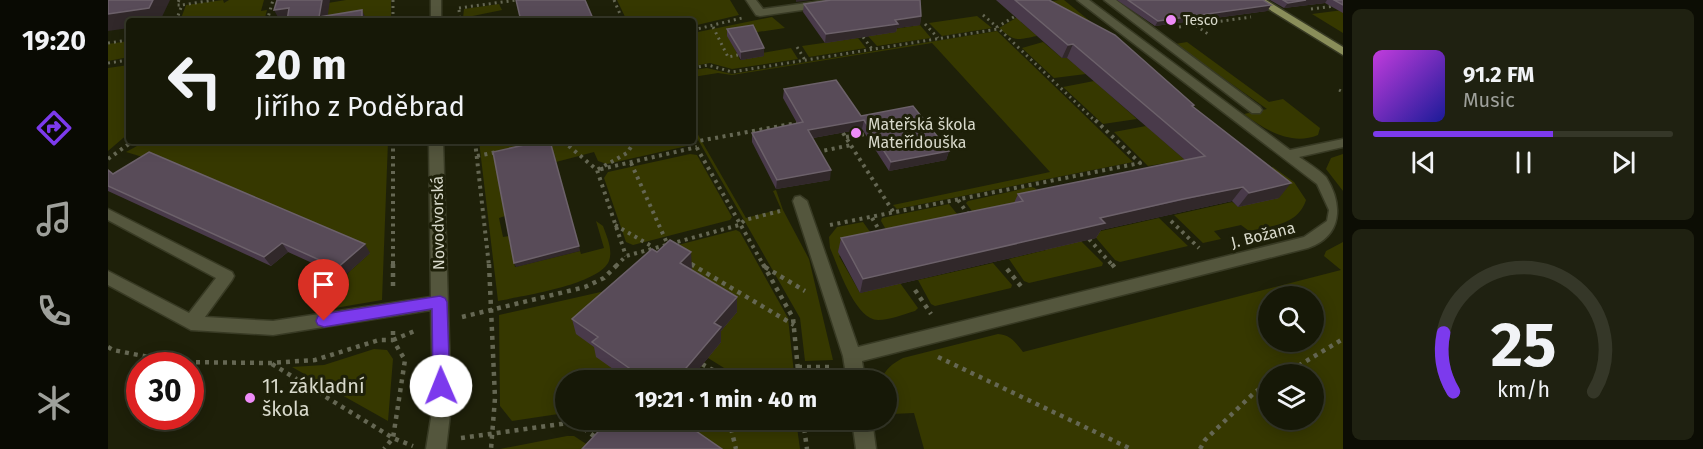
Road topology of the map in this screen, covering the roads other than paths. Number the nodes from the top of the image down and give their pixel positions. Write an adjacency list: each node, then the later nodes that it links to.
1 (436, 0): 7 (street)
2 (752, 0): 3 (street)
3 (851, 0)
4 (1082, 0): 10 (street, J. Božana)
5 (1108, 0): 9 (street)
6 (1259, 0): 8 (main road)
7 (436, 18)
8 (1343, 52)
9 (1191, 61): 10 (street); 11 (street)
10 (1169, 65): 14 (street, J. Božana)
11 (1256, 110)
12 (1343, 143): 14 (street)
13 (436, 144): 18 (street, Novodvorská)
14 (1289, 155): 20 (street, J. Božana)
15 (800, 203): 20 (street)
16 (108, 214): 19 (street)
17 (108, 277): 19 (street)
18 (440, 302): 19 (street); 22 (street, Novodvorská)
19 (191, 323)
20 (854, 368)
21 (863, 430): 23 (street)
22 (436, 446)
23 (866, 449)

